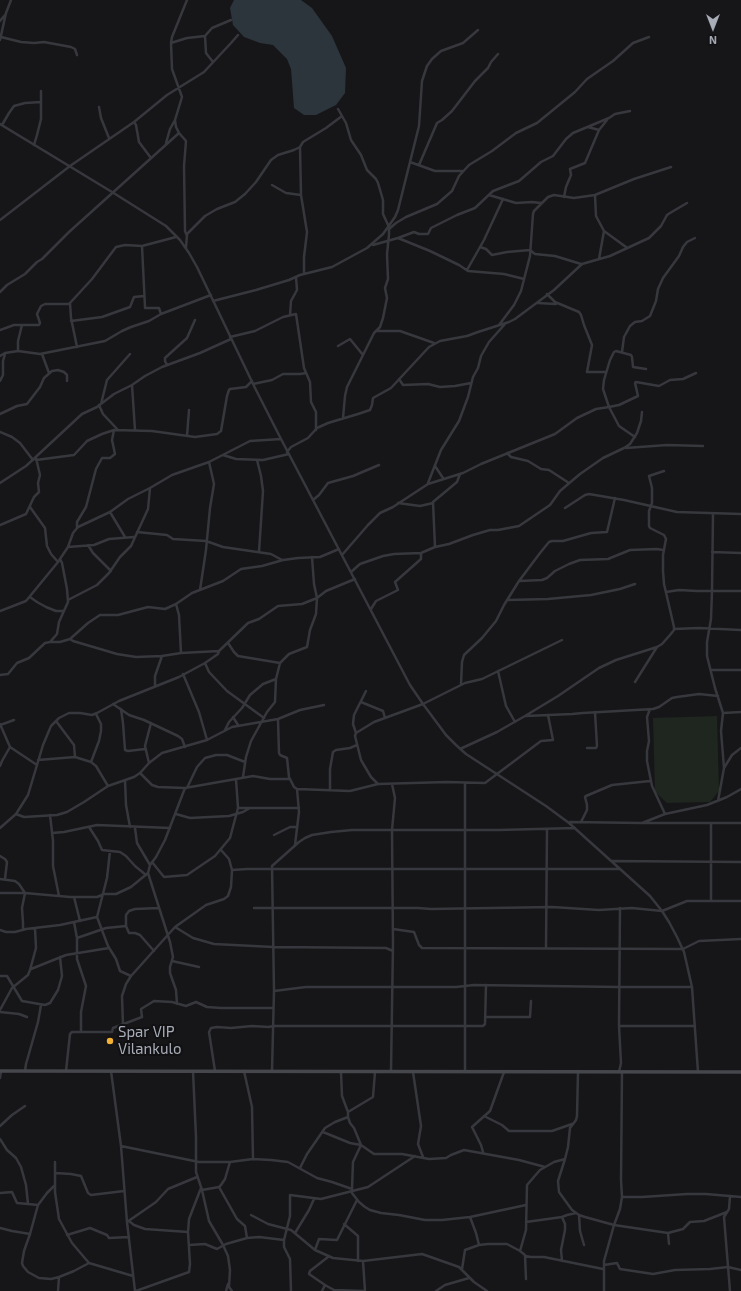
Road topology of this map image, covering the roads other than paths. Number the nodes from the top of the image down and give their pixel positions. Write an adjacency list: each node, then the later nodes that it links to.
1 (12, 0): 3 (street)
2 (187, 0): 11 (street)
3 (6, 13): 5 (street); 10 (street)
4 (231, 20): 8 (street)
5 (0, 21)
6 (478, 30): 34 (street)
7 (238, 35): 14 (street)
8 (205, 36): 11 (street); 14 (street)
9 (649, 37): 38 (street)
10 (0, 38): 13 (street)
11 (171, 43): 15 (street)
12 (498, 54): 35 (street)
13 (77, 55)
14 (213, 62): 15 (street)
15 (179, 88): 23 (street); 24 (street)
16 (41, 91): 17 (street)
17 (41, 102): 25 (street); 31 (street)
18 (99, 107): 29 (street)
19 (338, 109): 21 (street)
20 (630, 111): 22 (street)
21 (342, 116): 32 (street); 49 (street)
22 (609, 118): 26 (street); 27 (street)
23 (175, 120): 28 (street); 30 (street)
24 (134, 122): 29 (street); 33 (street)
25 (1, 125): 31 (street)
26 (587, 127): 27 (street); 42 (street)
27 (599, 130): 44 (street)
28 (179, 133): 30 (street); 51 (street)
29 (110, 138): 36 (street)
30 (166, 144): 33 (street)
31 (34, 145): 36 (street)
32 (300, 147): 41 (street); 51 (street)
33 (151, 158): 40 (street)
34 (410, 162): 35 (street); 49 (street)
35 (419, 165): 38 (street)
36 (70, 166): 40 (street); 48 (street)
37 (671, 167): 43 (street)
38 (463, 171): 49 (street)
39 (272, 185): 41 (street)
40 (112, 192): 52 (street); 68 (street)
41 (301, 195): 65 (street)
42 (489, 195): 45 (street); 53 (street)
43 (595, 195): 44 (street); 50 (street)
44 (564, 197): 46 (street)
45 (503, 199): 46 (street); 58 (street)
46 (541, 203): 61 (street)
47 (687, 203): 59 (street)
48 (0, 220)
49 (389, 228): 55 (street); 56 (street)
50 (604, 231): 59 (street); 62 (street)
51 (187, 236): 60 (street)
52 (176, 237): 57 (street); 60 (street)
53 (398, 238): 55 (street); 64 (street)
54 (695, 238): 90 (street)
55 (388, 240): 56 (street); 84 (street)
56 (372, 245): 65 (street)
57 (142, 246): 71 (street); 73 (street)
58 (480, 247): 61 (street); 64 (street)
59 (627, 247): 62 (street)
60 (186, 249): 70 (street)
61 (530, 250): 63 (street); 67 (street)
62 (599, 259): 63 (street)
63 (582, 264): 69 (street)
64 (466, 270): 67 (street)
65 (304, 274): 66 (street)
66 (296, 277): 72 (street); 77 (street)
67 (524, 279): 82 (street)
68 (0, 292)
69 (548, 294): 74 (street); 75 (street)
70 (211, 295): 72 (street); 76 (street)
71 (144, 296): 76 (street); 79 (street)
72 (213, 301): 85 (street)
73 (70, 303): 79 (street); 81 (street)
74 (537, 303): 75 (street); 80 (street)
75 (558, 304): 99 (street)
76 (161, 314): 88 (street)
77 (290, 315): 85 (street); 100 (street)
78 (195, 320): 96 (street)
79 (71, 321): 88 (street)
80 (505, 324): 82 (street); 106 (street)
81 (22, 325): 83 (street); 89 (street)
82 (499, 326): 86 (street)
83 (0, 330)
84 (376, 331): 86 (street); 94 (street)
85 (231, 338): 96 (street); 105 (street)
86 (434, 344): 102 (street)
87 (338, 346): 94 (street)
88 (77, 347): 92 (street)
89 (18, 351): 91 (street); 92 (street)
90 (622, 352): 97 (street); 99 (street)
91 (5, 353): 95 (street); 104 (street)
92 (42, 354): 98 (street)
93 (130, 354): 108 (street)
94 (363, 355): 113 (street)
95 (0, 356)
96 (167, 365): 107 (street)
97 (646, 369)
98 (49, 372): 103 (street); 112 (street)
99 (606, 372): 109 (street)
100 (306, 373): 105 (street); 117 (street)
101 (696, 373): 109 (street)
102 (399, 379): 106 (street); 113 (street)
103 (67, 381)
104 (0, 382)
105 (252, 383): 119 (street); 121 (street)
106 (471, 383): 131 (street)
107 (132, 385): 108 (street); 116 (street)
108 (100, 405): 115 (street); 127 (street)
109 (609, 408): 120 (street); 125 (street)
110 (189, 410): 119 (street)
111 (642, 412): 120 (street)
112 (0, 414)
113 (343, 418): 117 (street)
114 (114, 430): 115 (street); 127 (street); 150 (street)
115 (118, 430): 116 (street)
116 (135, 430): 119 (street)
117 (316, 430): 124 (street)
118 (0, 432): 127 (street)
119 (187, 436)
120 (635, 437): 123 (street)
121 (281, 439): 124 (street); 126 (street)
122 (703, 446): 123 (street)
123 (624, 448): 136 (street)
124 (288, 453): 128 (street); 140 (street)
125 (507, 453): 133 (street); 136 (street)
126 (223, 455): 128 (street); 129 (street)
127 (35, 459): 135 (street); 144 (street)
128 (257, 460): 160 (street)
129 (209, 462): 138 (street); 154 (street)
130 (379, 465): 140 (street)
131 (435, 466): 134 (street); 137 (street)
132 (664, 471): 143 (street)
133 (460, 474): 134 (street); 142 (street)
134 (443, 478): 137 (street)
135 (0, 483)
136 (569, 483): 157 (street)
137 (428, 484): 141 (street)
138 (150, 488): 146 (street); 151 (street)
139 (615, 498): 143 (street); 145 (street); 172 (street)
140 (313, 500): 158 (street)
141 (398, 503): 142 (street); 164 (street)
142 (433, 503): 157 (street)
143 (652, 506): 147 (street); 159 (street)
144 (30, 507): 149 (street); 168 (street)
145 (565, 508)
146 (110, 512): 150 (street); 152 (street)
147 (713, 514): 148 (street); 161 (street)
148 (741, 514)
149 (0, 525)
150 (77, 528): 156 (street)
151 (137, 532): 153 (street); 154 (street)
152 (125, 537): 153 (street); 155 (street)
153 (134, 537): 169 (street)
154 (206, 542): 160 (street); 174 (street)
155 (88, 545): 156 (street); 169 (street)
156 (68, 547): 166 (street)
157 (435, 547): 162 (street)
158 (339, 549): 164 (street); 165 (street)
159 (663, 550): 172 (street); 177 (street)
160 (259, 552): 167 (street)
161 (712, 552): 163 (street); 175 (street)
162 (422, 553): 170 (street); 183 (street)
163 (741, 553)
164 (342, 555): 170 (street)
165 (312, 557): 167 (street); 179 (street)
166 (60, 558): 168 (street); 180 (street)
167 (283, 560): 174 (street)
168 (58, 562): 178 (street)
169 (111, 571): 180 (street)
170 (351, 572): 171 (street)
171 (355, 579): 179 (street); 183 (street)
172 (519, 581): 181 (street)
173 (635, 584): 181 (street)
174 (200, 590): 182 (street)
175 (712, 591): 176 (street); 177 (street); 187 (street)
176 (741, 591)
177 (666, 592): 186 (street)
178 (30, 597): 184 (street); 185 (street)
179 (318, 598): 192 (street); 198 (street)
180 (68, 600): 184 (street)
181 (507, 600): 206 (street)
182 (176, 604): 189 (street); 195 (street)
183 (371, 609): 213 (street)
184 (64, 610): 191 (street)
185 (0, 611)
186 (674, 629): 187 (street); 193 (street)
187 (709, 629): 188 (street); 199 (street)
188 (741, 630)
189 (70, 638): 191 (street); 196 (street)
190 (562, 640): 201 (street)
191 (50, 642): 203 (street)
192 (228, 643): 194 (street); 198 (street)
193 (657, 647): 205 (street); 223 (street)
194 (219, 651): 195 (street); 197 (street)
195 (181, 653): 196 (street)
196 (162, 656): 207 (street)
197 (205, 663): 202 (street); 212 (street)
198 (280, 663): 204 (street)
199 (711, 670): 200 (street); 209 (street)
200 (741, 670)
201 (498, 671): 206 (street); 231 (street)
202 (183, 674): 207 (street); 238 (street)
203 (0, 675)
204 (276, 679): 212 (street); 226 (street)
205 (635, 682)
206 (461, 685): 213 (street)
207 (155, 686): 211 (street)
208 (366, 691): 210 (street)
209 (718, 696): 217 (street); 220 (street)
210 (361, 702): 227 (street); 237 (street)
211 (113, 704): 215 (street); 221 (street)
212 (245, 704): 224 (street); 226 (street)
213 (423, 704): 227 (street); 245 (street)
214 (324, 705): 228 (street)
215 (121, 708): 232 (street); 244 (street)
216 (642, 709): 217 (street); 218 (street); 225 (street)
217 (650, 709): 225 (street)
218 (595, 712): 222 (street); 242 (street)
219 (741, 712): 220 (street)
220 (723, 713): 253 (street)
221 (96, 714): 230 (street); 248 (street)
222 (548, 715): 223 (street); 255 (street)
223 (525, 716): 231 (street)
224 (233, 717): 235 (street); 236 (street)
225 (647, 717): 260 (street)
226 (264, 718): 233 (street)
227 (386, 718): 237 (street)
228 (278, 719): 233 (street); 258 (street)
229 (14, 720): 234 (street)
230 (56, 721): 246 (street); 247 (street)
231 (515, 722): 245 (street)
232 (151, 723): 241 (street); 244 (street)
233 (262, 723): 235 (street); 249 (street)
234 (0, 725): 240 (street)
235 (238, 725): 236 (street)
236 (225, 731): 238 (street)
237 (356, 733): 239 (street)
238 (207, 740): 241 (street)
239 (357, 745): 262 (street); 268 (street)
240 (10, 747): 251 (street); 252 (street)
241 (185, 747): 250 (street)
242 (587, 748)
243 (741, 748): 253 (street)
244 (145, 749): 250 (street)
245 (460, 749): 255 (street)
246 (75, 758): 247 (street); 248 (street)
247 (38, 760): 251 (street)
248 (91, 762): 264 (street)
249 (245, 762): 256 (street); 265 (street)
250 (149, 763): 254 (street)
251 (37, 765): 273 (street)
252 (0, 766)
253 (724, 768): 269 (street)
254 (140, 773): 259 (street); 265 (street)
255 (497, 774): 261 (street); 278 (street)
256 (243, 777): 257 (street); 258 (street)
257 (236, 779): 265 (street); 270 (street)
258 (290, 779): 266 (street)
259 (125, 780): 264 (street); 284 (street)
260 (650, 781): 275 (street); 279 (street)
261 (465, 783): 263 (street); 292 (street)
262 (378, 784): 263 (street); 268 (street)
263 (392, 784): 291 (street)
264 (108, 786): 276 (street)
265 (186, 788): 274 (street)
266 (297, 789): 268 (street); 272 (street)
267 (741, 789): 269 (street)
268 (330, 790)
269 (718, 801): 275 (street)
270 (238, 808): 271 (street); 277 (street)
271 (250, 808): 272 (street); 277 (street)
272 (298, 808): 285 (street)
273 (16, 814): 276 (street); 286 (street)
274 (175, 814): 277 (street); 288 (street)
275 (664, 814): 280 (street)
276 (50, 815): 293 (street)
277 (236, 815): 296 (street)
278 (569, 822): 279 (street); 289 (street)
279 (581, 822): 280 (street)
280 (642, 823): 282 (street)
281 (741, 823): 282 (street)
282 (711, 824): 301 (street)
283 (89, 827): 284 (street); 293 (street); 297 (street)
284 (130, 827): 287 (street)
285 (297, 827): 294 (street); 295 (street)
286 (0, 828)
287 (134, 828): 288 (street); 303 (street)
288 (170, 828): 300 (street)
289 (575, 828): 290 (street); 299 (street)
290 (546, 829): 292 (street); 307 (street)
291 (392, 830): 292 (street); 295 (street); 305 (street)
292 (465, 830): 306 (street)
293 (52, 834): 316 (street)
294 (274, 835)
295 (295, 845): 304 (street)
296 (221, 850): 300 (street); 309 (street)
297 (110, 851): 310 (street); 315 (street)
298 (0, 856): 312 (street)
299 (611, 861): 301 (street); 308 (street)
300 (152, 862): 303 (street)
301 (711, 862): 302 (street); 318 (street)
302 (741, 862)
303 (150, 865): 310 (street)
304 (272, 869): 305 (street); 309 (street); 323 (street)
305 (392, 869): 306 (street); 324 (street)
306 (465, 869): 307 (street); 325 (street)
307 (547, 869): 308 (street); 320 (street)
308 (620, 869): 327 (street)
309 (232, 870): 332 (street)
310 (147, 874): 315 (street); 321 (street)
311 (0, 879): 312 (street)
312 (6, 879): 314 (street)
313 (0, 893): 314 (street)
314 (24, 893): 316 (street); 336 (street)
315 (102, 895): 317 (street); 328 (street)
316 (59, 896): 317 (street)
317 (74, 897): 329 (street)
318 (711, 901): 319 (street); 327 (street)
319 (741, 901)
320 (546, 907): 325 (street); 326 (street); 346 (street)
321 (159, 908): 331 (street); 338 (street)
322 (254, 908): 323 (street)
323 (272, 908): 324 (street); 342 (street)
324 (392, 908): 325 (street); 334 (street)
325 (465, 908): 345 (street)
326 (620, 908): 327 (street); 347 (street)
327 (662, 911): 348 (street)
328 (97, 917): 329 (street); 337 (street)
329 (80, 921): 330 (street)
330 (74, 922): 333 (street); 339 (street)
331 (126, 926): 337 (street); 349 (street)
332 (175, 927): 338 (street); 342 (street)
333 (35, 928): 336 (street); 355 (street)
334 (393, 929): 341 (street); 345 (street)
335 (0, 930): 336 (street)
336 (23, 930)
337 (102, 930): 339 (street); 343 (street)
338 (169, 935): 349 (street); 353 (street)
339 (76, 938): 351 (street)
340 (741, 939): 348 (street)
341 (393, 944): 344 (street); 350 (street)
342 (273, 947): 344 (street); 364 (street)
343 (109, 948): 351 (street); 357 (street)
344 (386, 948): 350 (street)
345 (465, 948): 346 (street); 360 (street)
346 (546, 948): 347 (street)
347 (619, 948): 348 (street); 361 (street)
348 (683, 949): 362 (street)
349 (154, 951): 357 (street)
350 (393, 951): 363 (street)
351 (76, 952): 352 (street); 378 (street)
352 (60, 957): 355 (street); 367 (street)
353 (172, 961): 354 (street); 366 (street)
354 (199, 967)
355 (30, 970): 359 (street)
356 (0, 976): 359 (street)
357 (131, 976): 372 (street)
358 (486, 985): 360 (street); 361 (street); 370 (street)
359 (13, 986): 367 (street); 369 (street)
360 (465, 986): 363 (street); 374 (street)
361 (619, 987): 362 (street); 375 (street)
362 (692, 987): 376 (street)
363 (392, 988): 364 (street); 377 (street)
364 (274, 990): 368 (street)
365 (531, 1001): 370 (street)
366 (177, 1004): 368 (street); 372 (street)
367 (41, 1005): 380 (street)
368 (273, 1008): 373 (street)
369 (0, 1011): 371 (street)
370 (486, 1017): 374 (street)
371 (27, 1018)
372 (123, 1024): 378 (street)
373 (273, 1026): 377 (street); 384 (street); 386 (street)
374 (465, 1026): 377 (street); 391 (street)
375 (619, 1026): 376 (street); 394 (street)
376 (695, 1026): 395 (street)
377 (392, 1027): 387 (street)
378 (81, 1032): 381 (street)
379 (1, 1071): 380 (main road); 397 (street)
380 (25, 1071): 381 (main road)
381 (66, 1071): 382 (main road)
382 (111, 1071): 383 (main road); 407 (street)
383 (193, 1071): 384 (main road); 413 (street)
384 (215, 1071): 385 (main road)
385 (244, 1071): 386 (main road); 411 (street)
386 (272, 1071): 388 (main road)
387 (391, 1071): 389 (main road); 390 (main road)
388 (341, 1072): 389 (main road); 399 (street)
389 (375, 1072): 399 (street)
390 (413, 1072): 391 (main road); 410 (street)
391 (465, 1072): 392 (main road)
392 (504, 1072): 393 (main road); 400 (street)
393 (578, 1072): 394 (main road); 402 (street)
394 (621, 1072): 395 (main road); 427 (street)
395 (698, 1072): 396 (main road)
396 (741, 1072)
397 (0, 1078)
398 (25, 1106): 403 (street)
399 (348, 1112): 401 (street)
400 (484, 1116): 402 (street); 408 (street)
401 (348, 1117): 404 (street); 406 (street)
402 (573, 1124): 412 (street)
403 (0, 1126)
404 (323, 1132): 406 (street); 417 (street)
405 (0, 1139): 431 (street)
406 (361, 1145): 409 (street); 423 (street)
407 (121, 1146): 413 (street); 424 (street)
408 (483, 1152): 410 (street); 416 (street)
409 (415, 1156): 410 (street); 423 (street)
410 (423, 1158)
411 (254, 1159): 415 (street); 417 (street)
412 (565, 1159): 416 (street); 435 (street)
413 (195, 1160): 415 (street); 419 (street)
414 (55, 1162): 418 (street)
415 (230, 1162): 421 (street)
416 (545, 1167): 433 (street)
417 (300, 1168): 423 (street)
418 (55, 1173): 420 (street); 424 (street)
419 (198, 1177): 422 (street); 439 (street)
420 (54, 1186): 432 (street); 449 (street)
421 (219, 1187): 422 (street); 451 (street)
422 (202, 1189): 445 (street); 455 (street)
423 (352, 1190): 429 (street); 430 (street)
424 (124, 1191): 439 (street)
425 (0, 1193): 431 (street)
426 (730, 1196): 427 (street); 428 (street); 434 (street)
427 (622, 1197): 442 (street)
428 (741, 1197)
429 (314, 1199): 444 (street); 446 (street)
430 (357, 1200): 438 (street); 441 (street)
431 (28, 1204): 432 (street)
432 (38, 1205): 448 (street)
433 (526, 1205): 438 (street); 440 (street)
434 (727, 1212): 447 (street); 467 (street)
435 (578, 1214): 437 (street); 442 (street); 457 (street)
436 (251, 1215): 444 (street)
437 (562, 1217): 440 (street); 464 (street)
438 (470, 1218): 456 (street)
439 (128, 1221): 445 (street); 450 (street)
440 (526, 1222): 459 (street)
441 (344, 1224): 458 (street); 462 (street)
442 (614, 1225): 447 (street); 466 (street)
443 (0, 1228): 448 (street)
444 (287, 1228): 446 (street); 452 (street)
445 (188, 1232): 454 (street)
446 (295, 1233): 458 (street)
447 (668, 1233): 453 (street)
448 (30, 1234): 471 (street)
449 (67, 1235): 450 (street); 465 (street)
450 (129, 1237): 470 (street)
451 (247, 1238): 452 (street); 455 (street)
452 (284, 1240): 480 (street)
453 (669, 1244)
454 (189, 1245): 455 (street); 477 (street)
455 (223, 1245): 474 (street)
456 (479, 1245): 459 (street); 468 (street)
457 (584, 1245)
458 (315, 1250): 461 (street)
459 (520, 1251): 460 (street)
460 (525, 1256): 464 (street); 473 (street)
461 (328, 1257): 462 (street); 475 (street)
462 (358, 1261): 463 (street)
463 (363, 1261): 468 (street); 483 (street)
464 (562, 1261): 466 (street)
465 (89, 1263): 470 (street); 471 (street)
466 (603, 1267): 467 (street); 486 (street)
467 (728, 1267): 469 (street); 487 (street)
468 (462, 1269): 472 (street)
469 (741, 1270)
470 (133, 1276): 477 (street)
471 (59, 1277): 476 (street)
472 (469, 1278): 484 (street); 485 (street)
473 (526, 1279)
474 (229, 1283): 478 (street); 479 (street)
475 (325, 1285): 481 (street); 482 (street)
476 (58, 1291)
477 (136, 1291)
478 (226, 1291)
479 (232, 1291)
480 (291, 1291)
481 (322, 1291)
482 (355, 1291): 483 (street)
483 (364, 1291)
484 (436, 1291)
485 (488, 1291)
486 (604, 1291)
487 (730, 1291)

